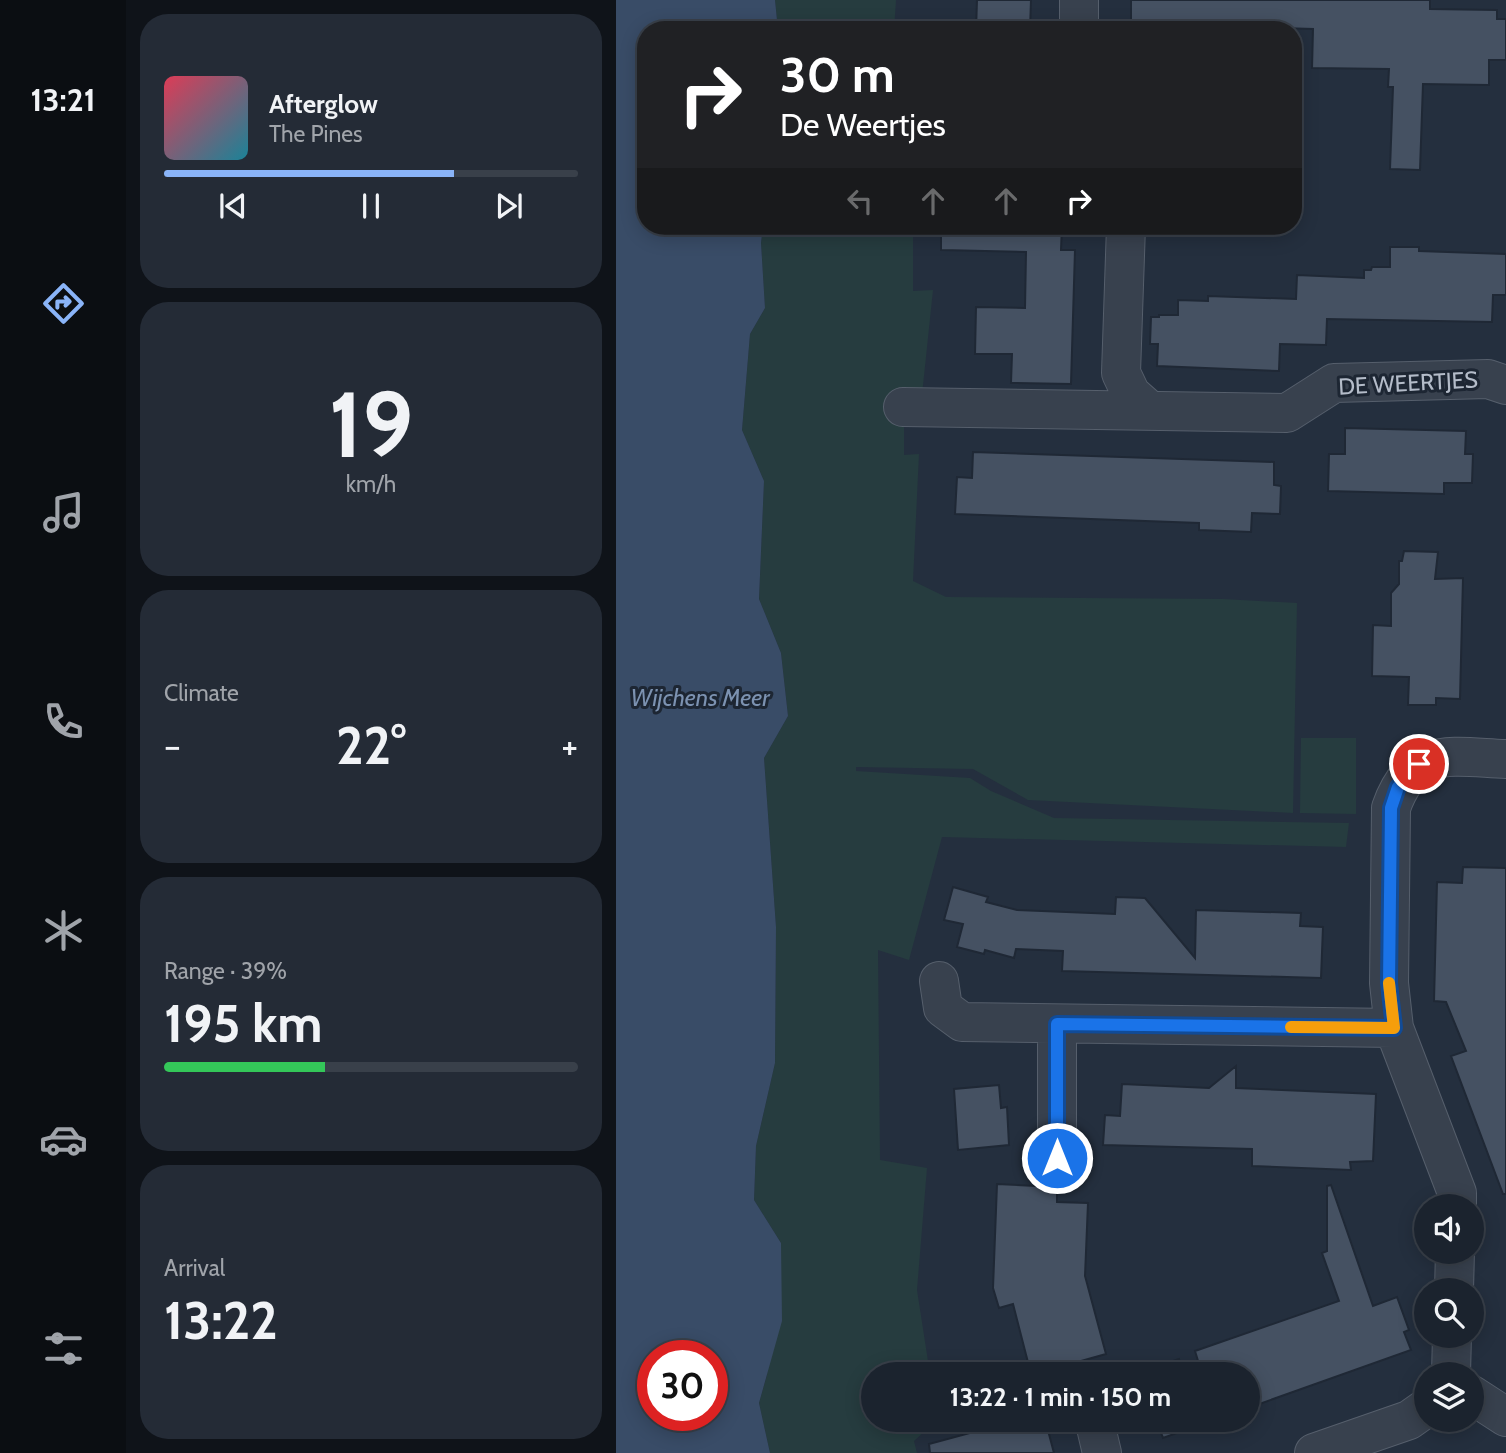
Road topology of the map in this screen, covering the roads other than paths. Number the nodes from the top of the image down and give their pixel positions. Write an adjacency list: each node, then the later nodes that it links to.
1 (1080, 0): 2 (street)
2 (1079, 21)
3 (1126, 235): 6 (street)
4 (1506, 385): 6 (street, DE WEERTJES)
5 (904, 407): 6 (street, DE WEERTJES)
6 (1149, 410)
7 (1506, 759): 10 (street)
8 (939, 981): 9 (street)
9 (1057, 1024): 10 (street); 11 (street)
10 (1394, 1028): 12 (street)
11 (1057, 1158)
12 (1457, 1194)
13 (1484, 1403): 15 (street)
14 (1414, 1416): 18 (street)
15 (1506, 1417)
16 (1097, 1432): 17 (street)
17 (1102, 1453)
18 (1314, 1453)

